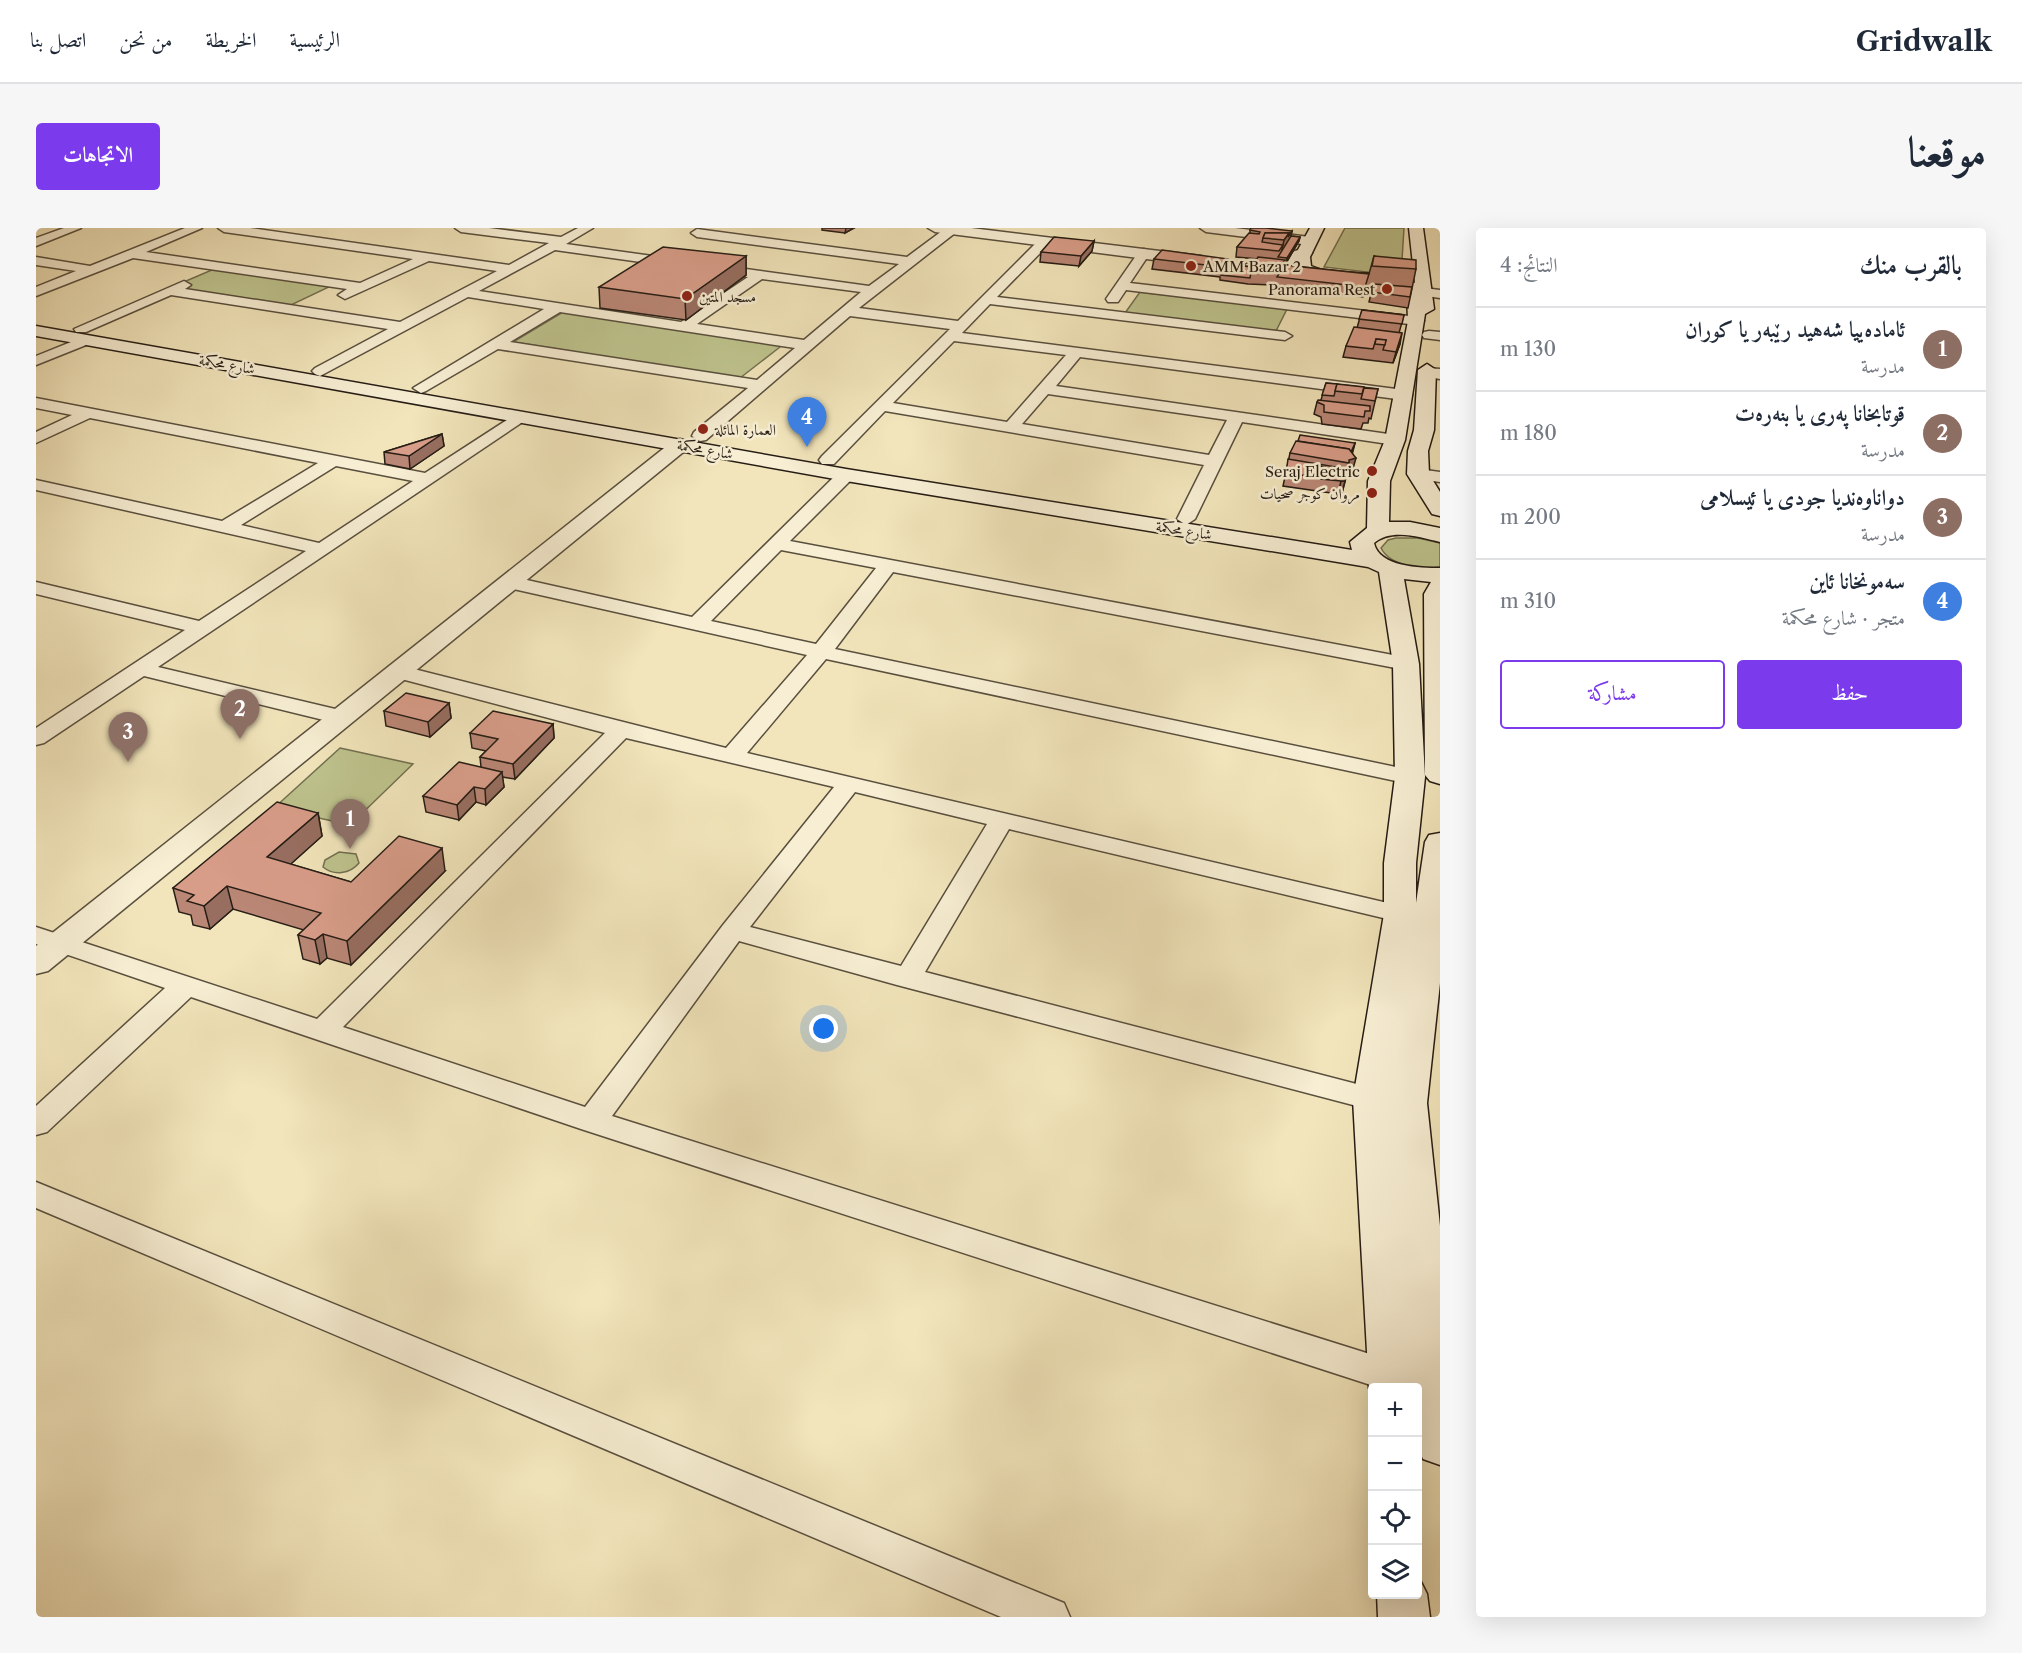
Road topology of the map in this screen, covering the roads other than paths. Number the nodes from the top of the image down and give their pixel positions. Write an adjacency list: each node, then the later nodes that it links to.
1 (75, 228): 16 (street)
2 (196, 228): 20 (street)
3 (224, 228): 13 (street)
4 (304, 228): 13 (street)
5 (460, 228): 6 (street)
6 (467, 228): 17 (street)
7 (587, 228): 17 (street)
8 (1206, 228): 15 (street)
9 (1416, 228): 37 (main road)
10 (943, 229): 11 (main road); 24 (street)
11 (971, 230): 14 (main road)
12 (696, 233): 24 (street)
13 (283, 237): 21 (street)
14 (1045, 241): 19 (main road); 38 (street)
15 (1310, 241): 30 (main road); 30 (main road)
16 (36, 242)
17 (557, 244): 22 (street); 27 (street)
18 (670, 249): 22 (street)
19 (1144, 253): 25 (main road); 31 (street)
20 (132, 254): 26 (street); 28 (street)
21 (427, 257): 27 (street); 32 (street)
22 (652, 260): 29 (street)
23 (36, 261): 28 (street)
24 (908, 261): 33 (street)
25 (1215, 263)
26 (225, 267): 32 (street); 34 (street)
27 (511, 269): 36 (street)
28 (92, 270): 35 (street)
29 (759, 275): 33 (street); 46 (street)
30 (1325, 275): 44 (main road)
31 (1123, 286): 42 (street); 47 (street)
32 (360, 287): 41 (street)
33 (872, 290): 40 (street)
34 (170, 291): 41 (street); 50 (street)
35 (36, 292)
36 (465, 293): 39 (street); 45 (street)
37 (1432, 293): 51 (main road)
38 (987, 300): 42 (street); 49 (street)
39 (558, 307): 46 (street); 52 (street)
40 (847, 311): 49 (street); 53 (street)
41 (309, 313): 45 (street)
42 (1102, 314): 47 (street)
43 (36, 321): 50 (main road, شارع محكمة)
44 (1417, 321): 47 (street); 62 (main road)
45 (402, 327): 57 (street)
46 (682, 327): 53 (street)
47 (1290, 327)
48 (36, 331): 50 (main road, شارع محكمة)
49 (957, 331): 54 (street); 64 (street)
50 (83, 334): 55 (main road, شارع محكمة); 56 (street)
51 (1435, 336): 58 (main road)
52 (496, 344): 59 (street); 60 (street)
53 (806, 345): 59 (street)
54 (1077, 352): 61 (street); 62 (street)
55 (209, 356): 57 (main road, شارع محكمة); 66 (main road, شارع محكمة)
56 (36, 361)
57 (320, 371): 60 (main road, شارع محكمة)
58 (1434, 373): 76 (main road)
59 (761, 385): 70 (street)
60 (421, 388): 70 (main road, شارع محكمة)
61 (1047, 389): 67 (street); 68 (street)
62 (1404, 395): 71 (main road)
63 (36, 403): 65 (street)
64 (882, 406): 68 (street); 73 (street)
65 (88, 413): 69 (street); 72 (street)
66 (522, 417): 70 (main road, شارع محكمة); 77 (street)
67 (1236, 417): 71 (street); 74 (street)
68 (1010, 428): 74 (street)
69 (36, 438)
70 (690, 440): 73 (main road, شارع محكمة); 75 (main road, شارع محكمة); 90 (main road)
71 (1395, 440): 78 (main road)
72 (333, 460): 77 (street); 82 (street)
73 (828, 460): 81 (main road, شارع محكمة)
74 (1214, 461): 81 (street)
75 (846, 475): 85 (street); 88 (main road, شارع محكمة)
76 (1427, 478): 78 (main road); 80 (main road)
77 (429, 479): 86 (street)
78 (1379, 481): 84 (main road)
79 (36, 485): 82 (street)
80 (1440, 509)
81 (1186, 519): 84 (main road, شارع محكمة)
82 (225, 527): 86 (street)
83 (1440, 535): 84 (main road, شارع محكمة)
84 (1370, 537): 88 (main road)
85 (778, 544): 87 (street); 93 (street)
86 (322, 549): 94 (street)
87 (889, 564): 95 (street); 96 (street)
88 (1383, 565): 89 (main road, شارع محكمة); 96 (main road)
89 (1440, 575)
90 (508, 582): 93 (street); 98 (main road)
91 (1440, 587): 103 (main road)
92 (37, 589): 94 (street)
93 (695, 625): 95 (street)
94 (203, 628): 97 (street)
95 (821, 652): 102 (street); 103 (street)
96 (1406, 664): 103 (main road)
97 (140, 669): 99 (street); 101 (street)
98 (398, 671): 99 (main road); 100 (street)
99 (340, 717): 109 (main road)
100 (621, 730): 102 (street); 112 (street)
101 (36, 738)
102 (732, 756): 104 (street)
103 (1425, 776): 107 (main road)
104 (849, 784): 105 (street); 108 (street)
105 (1002, 820): 107 (street); 110 (street)
106 (1439, 863): 118 (main road)
107 (1400, 914): 113 (main road)
108 (733, 931): 110 (street); 114 (street)
109 (44, 947): 111 (street)
110 (907, 979): 113 (street)
111 (186, 985): 112 (street); 115 (street)
112 (322, 1031): 114 (street)
113 (1372, 1099): 117 (main road)
114 (592, 1121): 117 (street)
115 (36, 1124)
116 (36, 1194): 120 (street)
117 (1392, 1382)
118 (1440, 1445)
119 (1402, 1599): 121 (main road)
120 (1049, 1617)
121 (1404, 1617)

